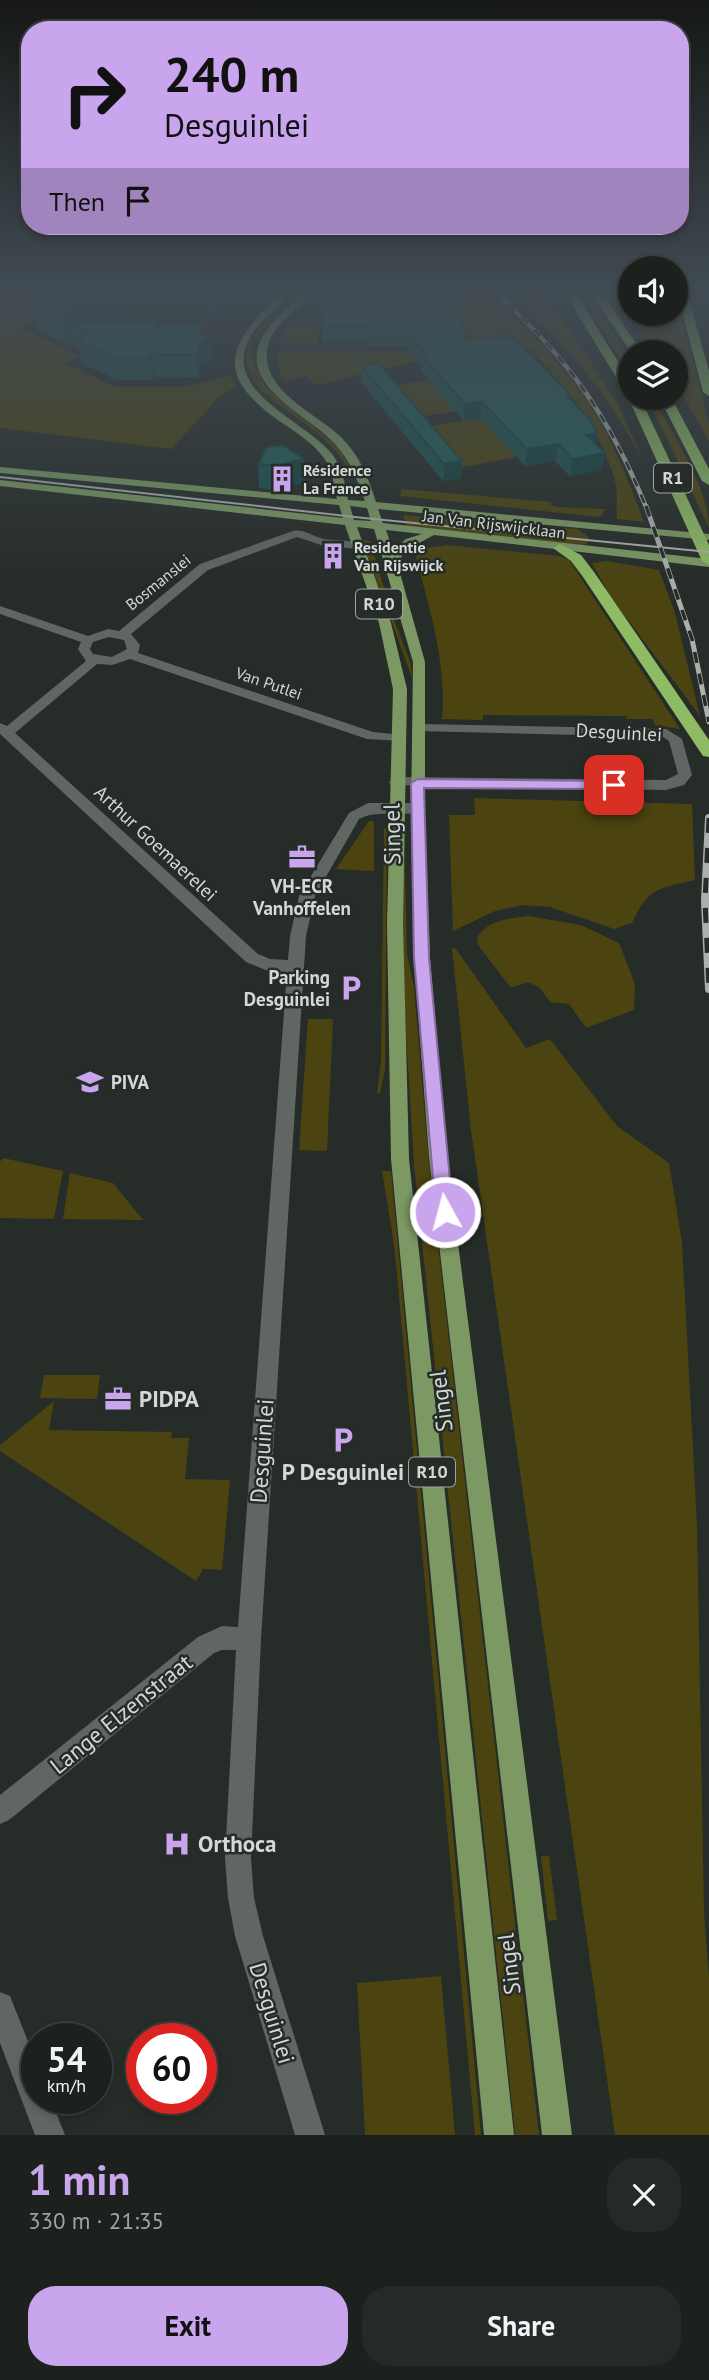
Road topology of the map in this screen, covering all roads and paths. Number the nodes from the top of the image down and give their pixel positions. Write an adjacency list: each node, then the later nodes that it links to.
1 (253, 392): 6 (main road, R10)
2 (277, 392): 11 (main road, R10)
3 (640, 410): 20 (highway, R1)
4 (672, 410): 7 (highway, R1)
5 (0, 470): 9 (main road, Jan Van Rijswijcklaan)
6 (337, 473): 9 (main road, Jan Van Rijswijcklaan); 10 (main road, R10)
7 (709, 481)
8 (0, 483): 12 (main road, Jan Van Rijswijcklaan)
9 (296, 499): 10 (main road, Jan Van Rijswijcklaan)
10 (344, 503): 11 (main road, Jan Van Rijswijcklaan); 13 (main road, R10)
11 (372, 505): 14 (main road, R10); 17 (main road, Jan Van Rijswijcklaan)
12 (275, 512): 13 (main road, Jan Van Rijswijcklaan); 15 (street)
13 (350, 522): 14 (main road, Jan Van Rijswijcklaan); 18 (main road, R10)
14 (378, 526): 16 (main road, Jan Van Rijswijcklaan); 21 (main road, R10)
15 (297, 533): 18 (street); 23 (street, Bosmanslei)
16 (437, 534): 19 (main road, Jan Van Rijswijcklaan); 21 (main road)
17 (709, 537)
18 (358, 546): 29 (main road, R10)
19 (560, 548): 20 (main road, Jan Van Rijswijcklaan); 30 (highway)
20 (709, 562)
21 (392, 566): 27 (main road, R10)
22 (0, 610): 24 (street)
23 (123, 634): 24 (street); 25 (street)
24 (88, 640): 26 (street)
25 (129, 654): 26 (street); 29 (street, Van Putlei)
26 (94, 660): 28 (street)
27 (420, 728): 32 (main road, R10); 32 (street, Desguinlei)
28 (4, 729): 35 (street, Arthur Goemaerelei)
29 (398, 738): 31 (main road, R10)
30 (705, 746)
31 (396, 782): 32 (street, Desguinlei); 33 (main road, R10)
32 (418, 783): 34 (main road, Singel / R10)
33 (395, 808): 34 (street, Desguinlei); 35 (street, Desguinlei); 41 (main road, Singel / R10)
34 (418, 808): 42 (main road, Singel / R10)
35 (296, 966): 36 (street, Desguinlei)
36 (249, 1639): 37 (street, Lange Elzenstraat); 40 (street, Desguinlei)
37 (0, 1811)
38 (0, 2006): 39 (street)
39 (50, 2135)
40 (310, 2135)
41 (499, 2135)
42 (556, 2135)

